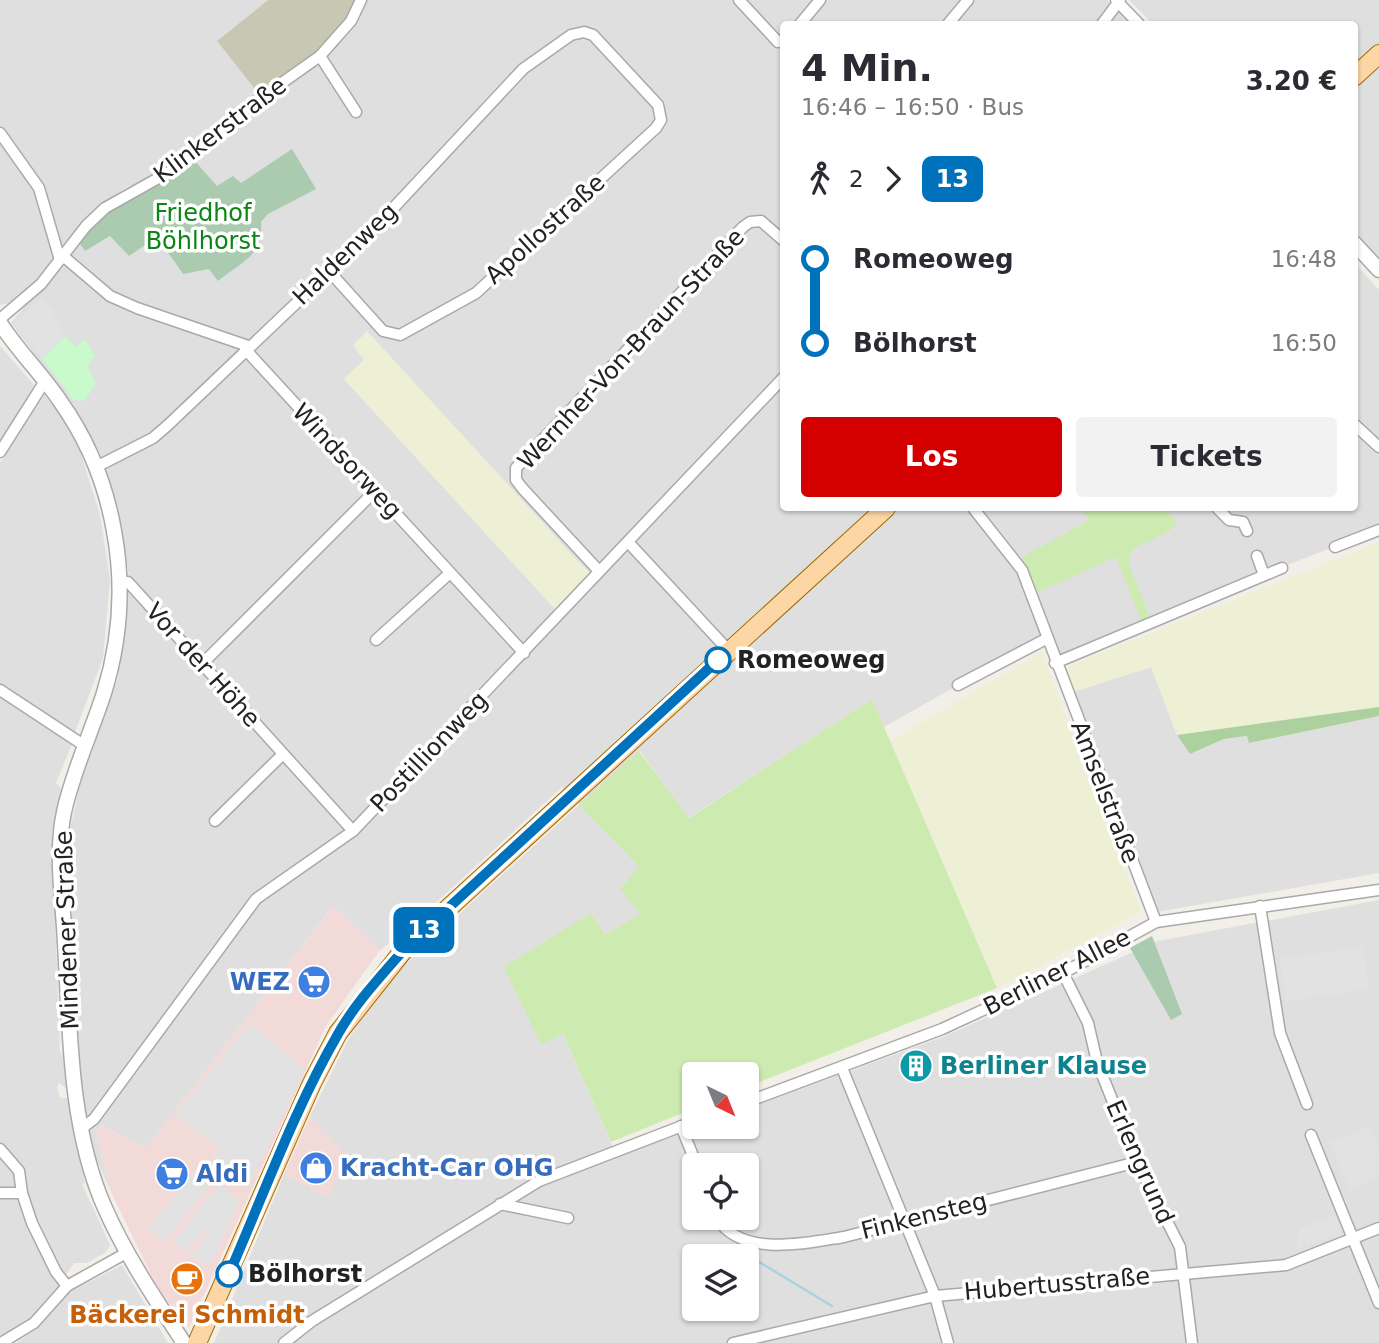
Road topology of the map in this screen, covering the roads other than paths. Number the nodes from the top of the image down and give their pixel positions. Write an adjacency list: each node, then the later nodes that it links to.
1 (361, 0): 13 (street, Klinkerstraße)
2 (739, 0): 11 (street)
3 (820, 0): 6 (street)
4 (968, 0): 7 (street)
5 (1118, 1): 8 (street); 9 (street)
6 (802, 21)
7 (950, 21)
8 (1104, 21)
9 (1136, 21)
10 (584, 32): 21 (street, Haldenweg); 21 (street, Apollostraße)
11 (780, 42)
12 (1379, 54): 14 (main road)
13 (320, 56): 15 (street); 19 (street, Klinkerstraße)
14 (1358, 73)
15 (356, 112)
16 (0, 133): 19 (street)
17 (780, 238): 40 (street, Wernher-Von-Braun-Straße)
18 (1358, 247): 20 (street)
19 (62, 258): 22 (street, Klinkerstraße); 23 (street, Windsorweg)
20 (1379, 270)
21 (329, 271): 23 (street, Haldenweg)
22 (0, 321): 24 (street, Mindener Straße)
23 (246, 347): 29 (street, Haldenweg); 30 (street, Windsorweg)
24 (46, 381): 28 (street); 29 (street, Mindener Straße)
25 (780, 381): 36 (street, Postillionweg)
26 (1358, 428): 27 (street)
27 (1379, 447)
28 (0, 452)
29 (96, 467): 43 (street, Mindener Straße)
30 (375, 491): 41 (street, Windsorweg); 48 (street)
31 (883, 511): 46 (main road)
32 (976, 511): 44 (street, Amselstraße)
33 (1220, 511): 35 (street)
34 (1379, 530): 37 (street)
35 (1247, 531)
36 (628, 542): 40 (street, Postillionweg); 46 (street)
37 (1335, 547)
38 (1257, 556): 42 (street)
39 (1282, 568): 42 (street)
40 (599, 571): 47 (street, Postillionweg)
41 (450, 573): 45 (street); 47 (street, Windsorweg)
42 (1264, 575): 49 (street)
43 (120, 583): 48 (street, Vor der Höhe); 52 (street, Mindener Straße)
44 (1046, 639): 49 (street, Amselstraße); 50 (street)
45 (376, 640)
46 (729, 651): 84 (main road)
47 (524, 653): 55 (street, Postillionweg)
48 (203, 663): 53 (street, Vor der Höhe)
49 (1055, 663): 58 (street, Amselstraße)
50 (958, 685)
51 (0, 690): 52 (street)
52 (85, 746): 64 (street, Mindener Straße)
53 (283, 754): 54 (street); 55 (street, Vor der Höhe)
54 (215, 821)
55 (353, 831): 64 (street, Postillionweg)
56 (1379, 890): 57 (street, Berliner Allee)
57 (1261, 906): 58 (street, Berliner Allee); 62 (street)
58 (1156, 922): 59 (street, Berliner Allee)
59 (1063, 973): 60 (street, Berliner Allee); 68 (street, Erlengrund)
60 (842, 1068): 61 (street, Berliner Allee); 73 (street)
61 (760, 1097)
62 (1307, 1104)
63 (681, 1126): 67 (street); 71 (street)
64 (82, 1128): 77 (street, Mindener Straße)
65 (1311, 1135): 76 (street)
66 (0, 1149): 70 (street)
67 (692, 1153)
68 (1137, 1161): 73 (street, Finkensteg); 78 (street, Erlengrund)
69 (0, 1193): 70 (street)
70 (22, 1193): 79 (street)
71 (500, 1204): 72 (street); 85 (street)
72 (568, 1218)
73 (905, 1221): 75 (street, Finkensteg); 80 (street)
74 (1379, 1228): 76 (street, Hubertusstraße)
75 (725, 1230)
76 (1353, 1239): 78 (street, Hubertusstraße); 81 (street)
77 (128, 1252): 79 (street); 83 (street, Mindener Straße)
78 (1182, 1273): 80 (street, Hubertusstraße); 88 (street, Erlengrund)
79 (67, 1286): 82 (street)
80 (935, 1296): 86 (street, Hubertusstraße); 87 (street)
81 (1379, 1303)
82 (1, 1343)
83 (184, 1343)
84 (197, 1343)
85 (284, 1343)
86 (733, 1343)
87 (948, 1343)
88 (1192, 1343)

